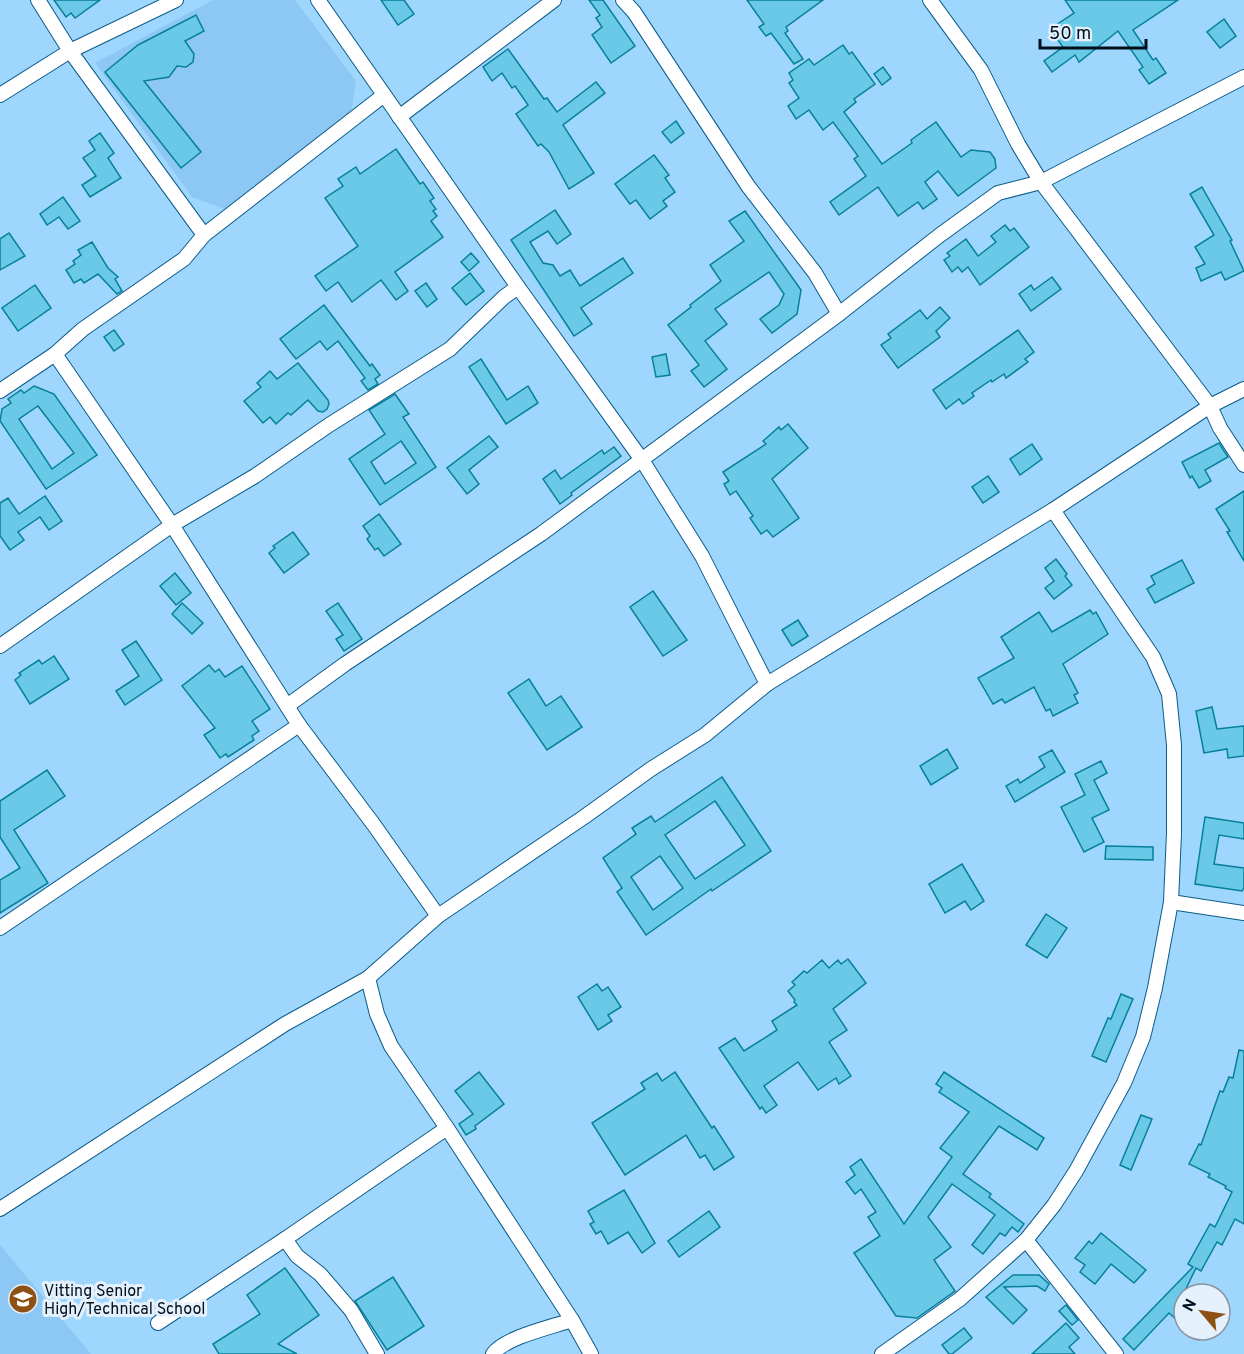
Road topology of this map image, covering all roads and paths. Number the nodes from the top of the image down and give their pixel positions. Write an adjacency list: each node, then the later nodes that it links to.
1 (38, 0): 7 (street)
2 (176, 0): 7 (street)
3 (318, 0): 10 (street)
4 (554, 0): 11 (street)
5 (623, 0): 15 (street)
6 (930, 0): 12 (street)
7 (70, 51): 9 (street); 13 (street)
8 (1244, 77): 12 (street)
9 (0, 95)
10 (384, 95): 11 (street); 13 (street)
11 (399, 117): 14 (street)
12 (1041, 182): 15 (street); 19 (street)
13 (204, 235): 16 (street)
14 (518, 287): 20 (street); 23 (street)
15 (839, 314): 20 (street)
16 (55, 354): 18 (street); 23 (street)
17 (1244, 388): 19 (street)
18 (0, 391)
19 (1210, 406): 21 (street); 22 (street)
20 (642, 460): 25 (street); 26 (street)
21 (1244, 465)
22 (1053, 510): 25 (street); 28 (street)
23 (172, 525): 24 (street); 26 (street)
24 (0, 646)
25 (767, 684): 30 (street)
26 (287, 706): 27 (street)
27 (299, 725): 30 (street); 31 (street)
28 (1171, 902): 29 (street); 36 (street)
29 (1244, 913)
30 (438, 916): 32 (street)
31 (0, 928)
32 (368, 978): 33 (street); 34 (street)
33 (447, 1128): 35 (street); 37 (street)
34 (0, 1209)
35 (285, 1239): 38 (street); 39 (street)
36 (1026, 1240): 42 (street); 43 (street)
37 (572, 1320): 40 (street); 41 (street)
38 (158, 1323)
39 (376, 1354)
40 (493, 1354)
41 (591, 1354)
42 (882, 1354)
43 (1116, 1354)

